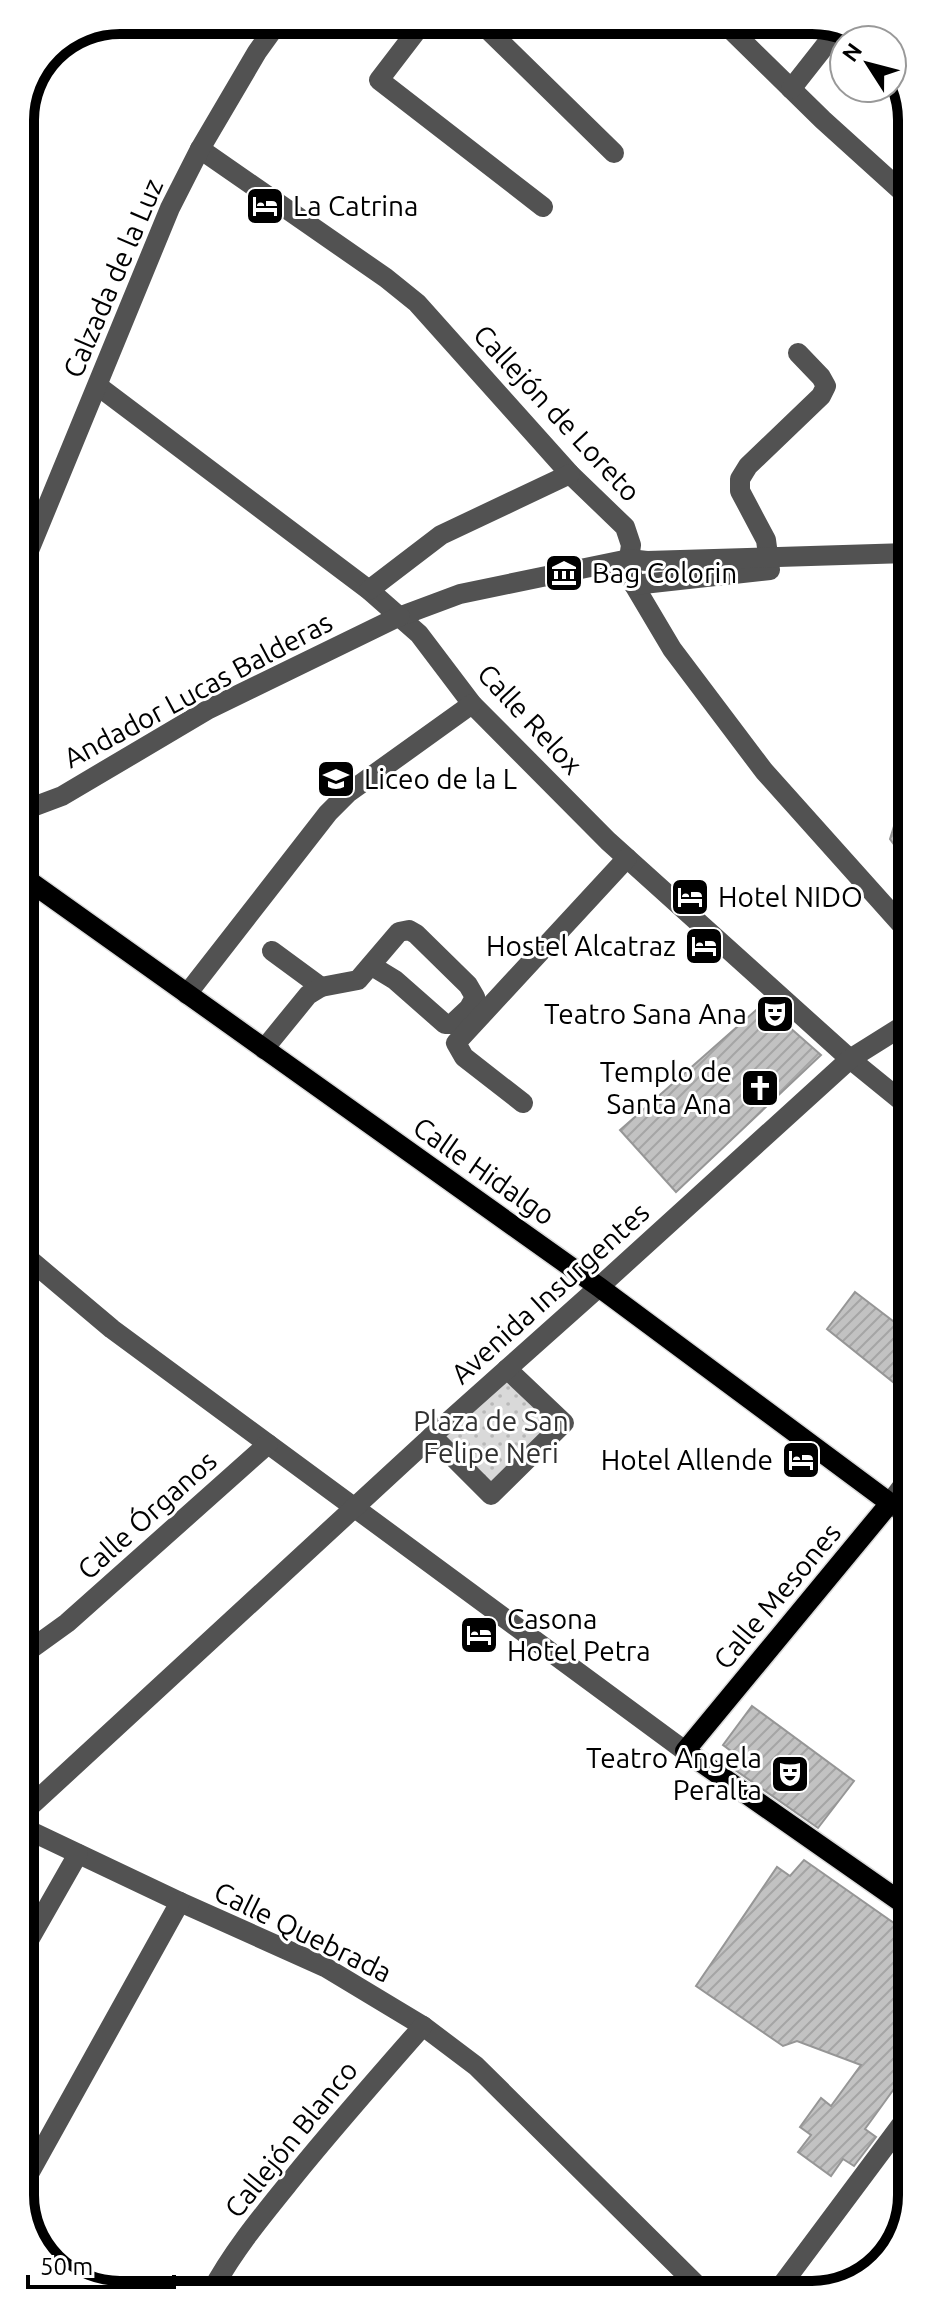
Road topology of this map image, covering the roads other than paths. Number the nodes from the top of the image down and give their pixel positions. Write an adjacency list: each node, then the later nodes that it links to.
1 (270, 34): 7 (street, Calzada de la Luz)
2 (414, 34): 10 (street)
3 (492, 34): 8 (street)
4 (735, 34): 6 (street)
5 (828, 42): 6 (street)
6 (791, 89): 9 (street)
7 (200, 149): 12 (street, Calzada de la Luz); 13 (street, Callejón de Loreto)
8 (614, 153)
9 (898, 188)
10 (543, 207)
11 (798, 353): 16 (street)
12 (98, 386): 14 (street, Calzada de la Luz); 19 (street, Calle Relox)
13 (570, 474): 17 (street, Callejón de Loreto); 19 (street)
14 (34, 539)
15 (898, 553): 16 (street, Andador Lucas Balderas)
16 (769, 555): 17 (street, Andador Lucas Balderas); 18 (street)
17 (629, 559): 18 (street, Callejón de Loreto); 20 (street, Andador Lucas Balderas)
18 (634, 585): 25 (street, Callejón de Loreto)
19 (369, 590): 20 (street, Calle Relox)
20 (400, 616): 21 (street, Calle Relox); 22 (street, Andador Lucas Balderas)
21 (472, 704): 23 (street, Calle Relox); 29 (street)
22 (34, 806)
23 (627, 858): 32 (street, Calle Relox); 34 (street)
24 (34, 885): 29 (main road, Calle Hidalgo)
25 (898, 920)
26 (272, 951): 28 (street)
27 (372, 966): 27 (street); 28 (street)
28 (321, 987): 31 (street)
29 (187, 994): 31 (main road, Calle Hidalgo)
30 (898, 1029): 32 (street, Avenida Insurgentes)
31 (264, 1049): 36 (main road, Calle Hidalgo)
32 (850, 1059): 33 (street, Calle Relox); 36 (street, Avenida Insurgentes)
33 (898, 1098)
34 (523, 1103)
35 (34, 1263): 39 (street)
36 (599, 1287): 37 (street, Avenida Insurgentes); 41 (main road, Calle Hidalgo)
37 (507, 1369): 38 (street, Avenida Insurgentes); 38 (street)
38 (432, 1436): 42 (street, Avenida Insurgentes)
39 (268, 1444): 42 (street); 44 (street, Calle Órganos)
40 (898, 1492): 41 (street, Calle Mesones)
41 (890, 1503): 43 (street, Calle Hidalgo); 45 (main road, Calle Mesones)
42 (356, 1508): 45 (street); 46 (street, Avenida Insurgentes)
43 (898, 1509)
44 (34, 1647)
45 (685, 1751): 49 (main road)
46 (34, 1803)
47 (34, 1833): 48 (street, Calle Quebrada)
48 (78, 1854): 50 (street, Calle Quebrada); 51 (street)
49 (898, 1900)
50 (180, 1902): 52 (street, Calle Quebrada); 54 (street)
51 (34, 1931)
52 (423, 2026): 55 (street, Callejón Blanco); 56 (street, Calle Quebrada)
53 (898, 2132): 57 (street)
54 (34, 2165)
55 (217, 2281)
56 (693, 2281)
57 (785, 2281)

